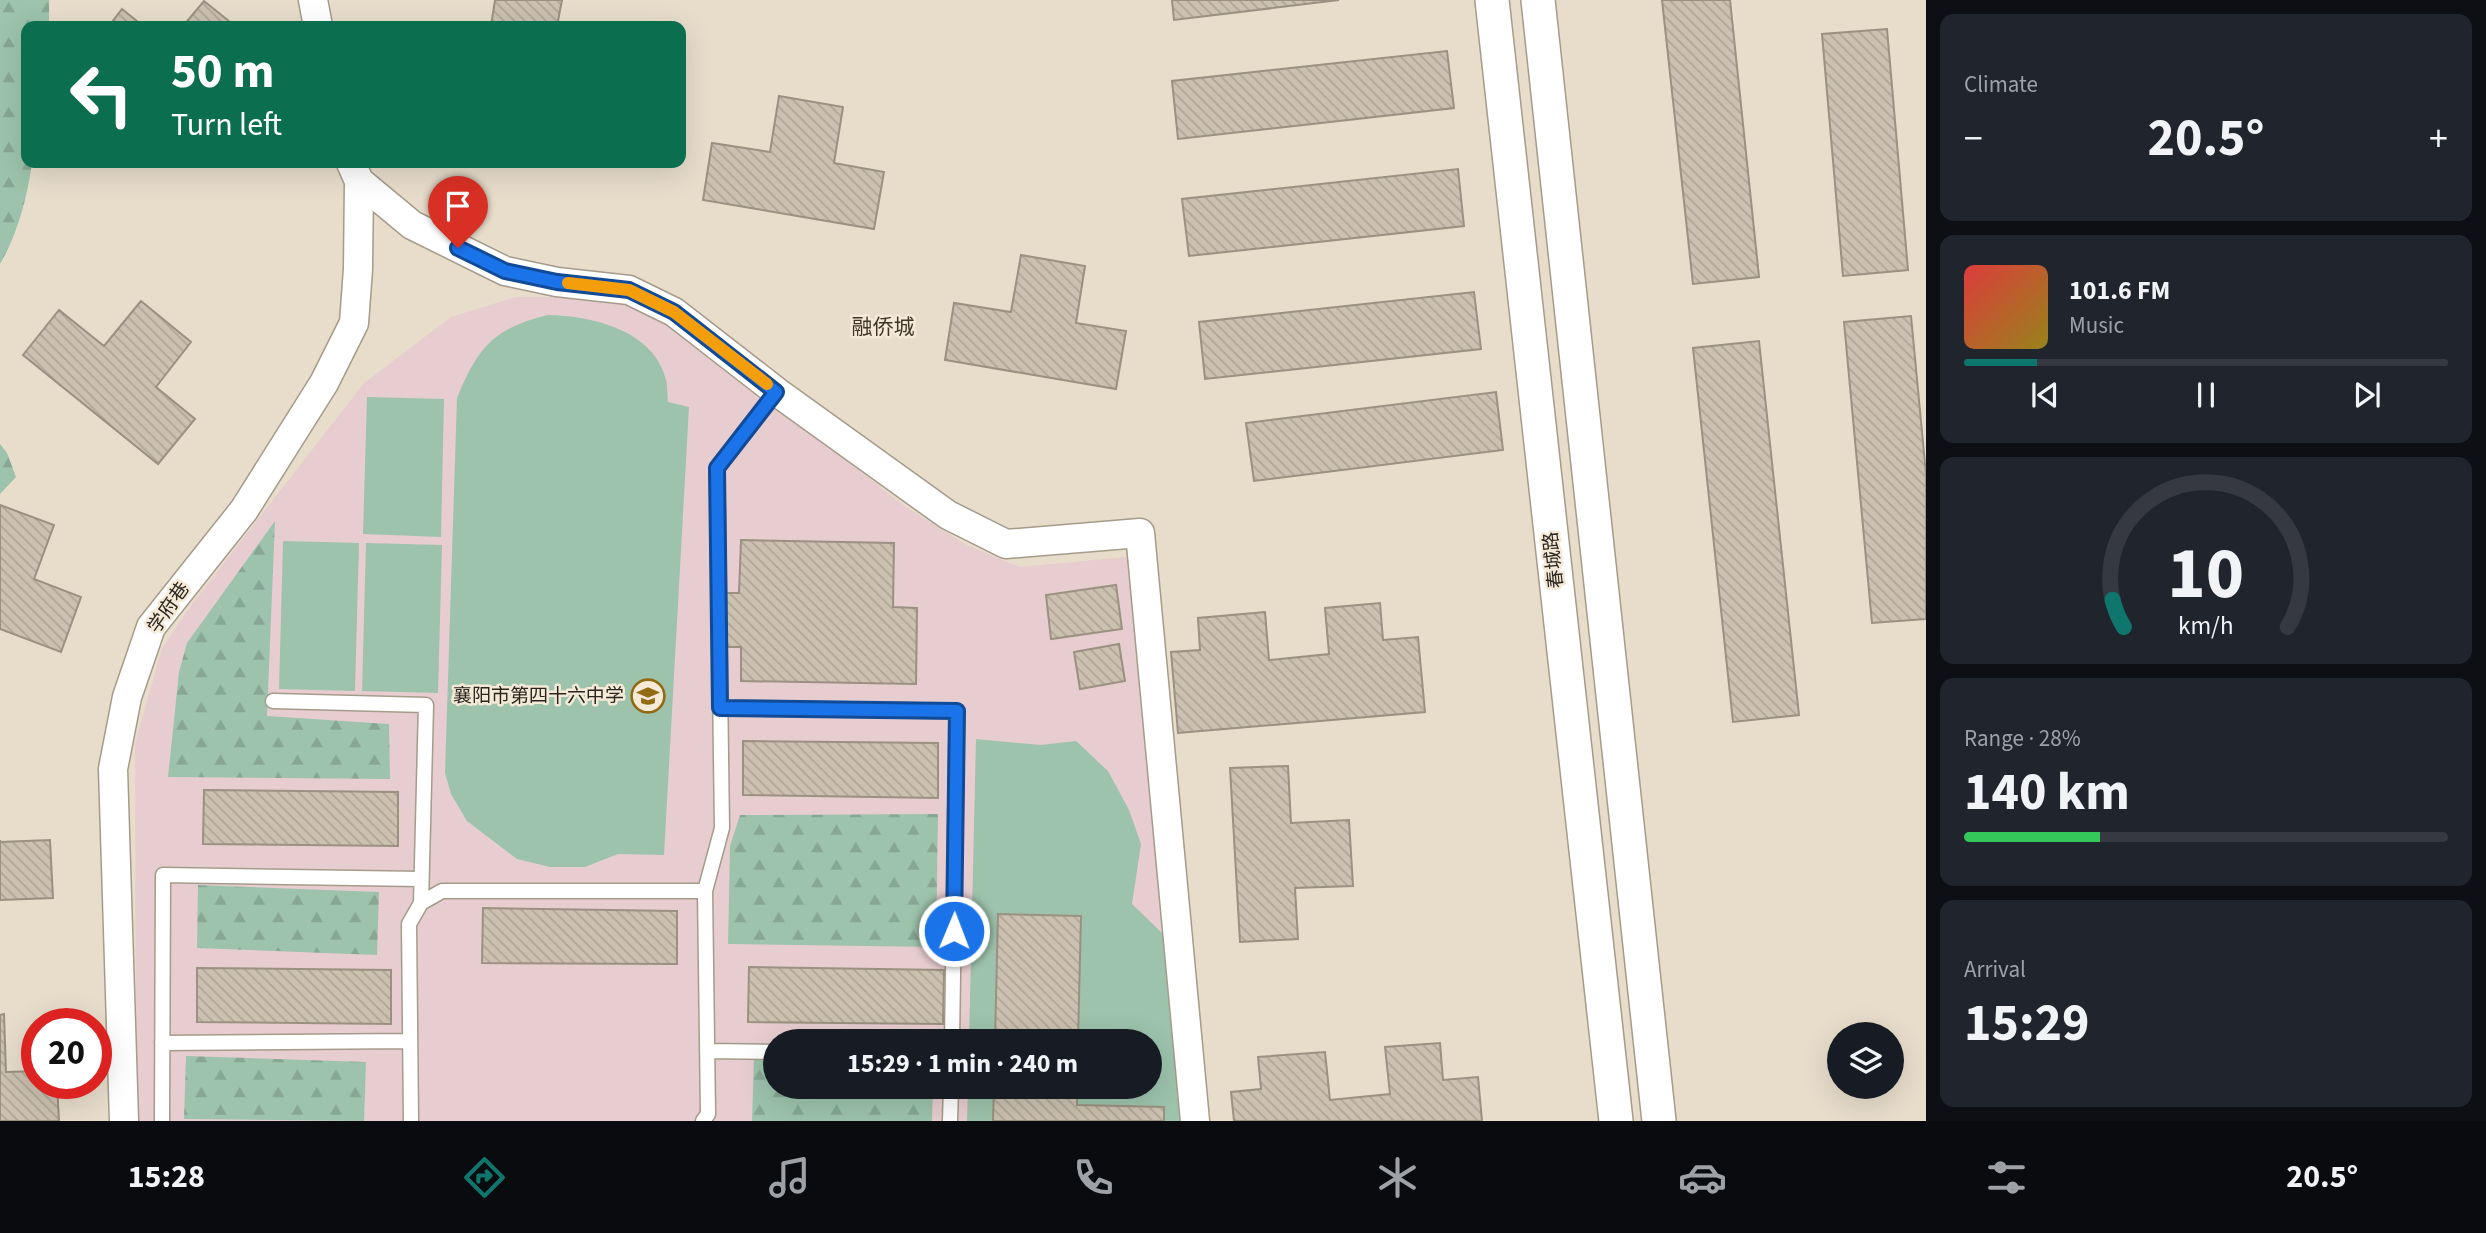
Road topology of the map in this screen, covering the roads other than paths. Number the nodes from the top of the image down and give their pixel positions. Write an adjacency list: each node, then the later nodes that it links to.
1 (313, 0): 4 (street)
2 (1492, 0): 24 (street, 春城路)
3 (1538, 0): 25 (street)
4 (317, 21)
5 (355, 172): 6 (street); 18 (street, 学府巷)
6 (776, 392): 8 (lane); 23 (street)
7 (273, 701): 9 (lane)
8 (720, 708): 10 (lane); 12 (lane)
9 (421, 879): 11 (lane); 14 (lane)
10 (705, 891): 11 (lane); 15 (lane)
11 (421, 903): 13 (lane)
12 (952, 1029)
13 (410, 1041): 14 (lane); 20 (lane)
14 (162, 1043): 19 (lane)
15 (707, 1051): 16 (lane); 21 (lane)
16 (763, 1052)
17 (951, 1099): 22 (lane)
18 (124, 1121)
19 (162, 1121)
20 (411, 1121)
21 (703, 1121)
22 (950, 1121)
23 (1195, 1121)
24 (1616, 1121)
25 (1659, 1121)

